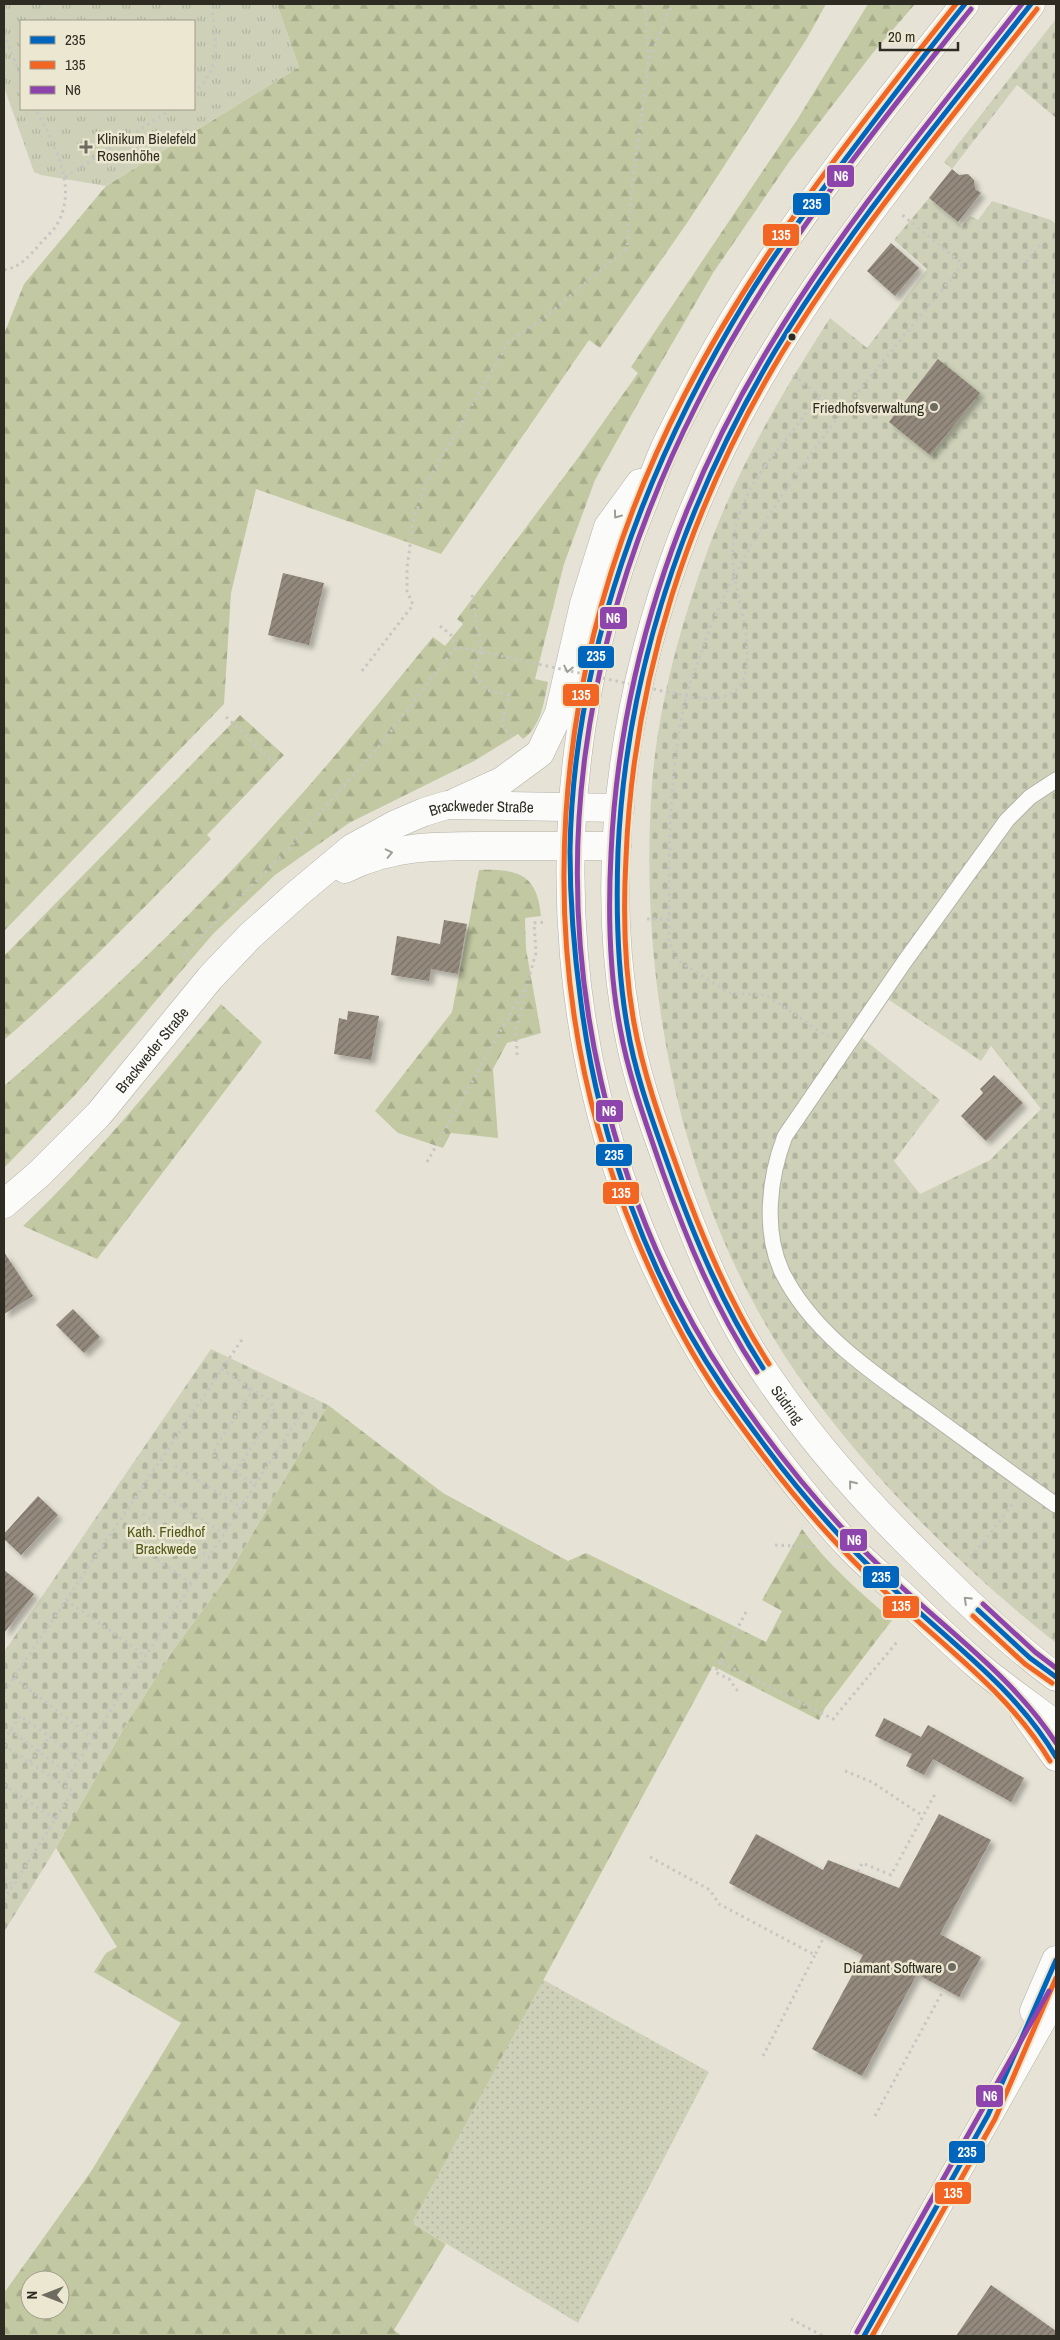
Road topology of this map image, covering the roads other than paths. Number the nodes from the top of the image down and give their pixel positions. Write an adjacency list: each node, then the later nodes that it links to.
1 (965, 4): 3 (main road)
2 (1032, 4): 7 (main road)
3 (666, 447): 5 (main road, one-way to 5); 6 (main road)
4 (1056, 780): 12 (lane)
5 (447, 806): 6 (main road, Brackweder Straße); 10 (main road, Brackweder Straße)
6 (572, 807): 7 (main road, Brackweder Straße); 8 (main road)
7 (620, 808): 9 (main road)
8 (570, 846): 9 (main road, Brackweder Straße); 10 (main road, Brackweder Straße, one-way to 8); 13 (main road)
9 (617, 846): 14 (main road, Südring, one-way to 9)
10 (297, 894): 11 (main road, Brackweder Straße)
11 (4, 1204)
12 (1056, 1505)
13 (979, 1667): 15 (main road); 16 (main road)
14 (1056, 1677)
15 (1056, 1725)
16 (1056, 1757)
17 (1056, 1960): 19 (main road)
18 (1056, 1995): 19 (main road)
19 (988, 2116): 20 (main road)
20 (864, 2336)

